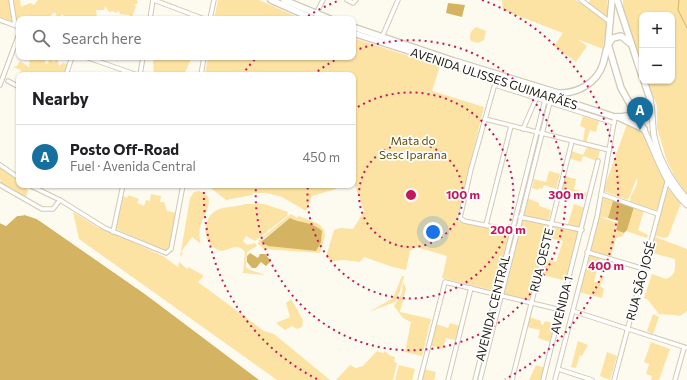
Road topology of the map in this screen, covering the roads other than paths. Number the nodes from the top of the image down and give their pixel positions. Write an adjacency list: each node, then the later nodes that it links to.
1 (11, 0): 21 (street)
2 (154, 0): 13 (street); 14 (street)
3 (214, 0): 15 (street)
4 (271, 0): 16 (main road)
5 (284, 0): 17 (main road)
6 (323, 0): 18 (street)
7 (346, 0): 8 (street)
8 (356, 0)
9 (398, 0): 24 (street)
10 (581, 0): 20 (street)
11 (612, 0): 20 (main road)
12 (617, 0): 27 (main road)
13 (151, 16)
14 (196, 16)
15 (211, 16)
16 (312, 16)
17 (313, 16)
18 (315, 16)
19 (0, 20): 21 (street)
20 (610, 22): 26 (main road)
21 (14, 25)
22 (356, 28): 24 (main road, AVENIDA ULISSES GUIMARÃES)
23 (356, 34): 38 (main road, AVENIDA ULISSES GUIMARÃES)
24 (382, 37): 42 (main road, AVENIDA ULISSES GUIMARÃES)
25 (16, 42): 40 (street)
26 (608, 44): 27 (main road); 42 (main road, AVENIDA ULISSES GUIMARÃES); 46 (main road)
27 (631, 44): 32 (main road)
28 (71, 60): 33 (street)
29 (94, 60): 34 (street)
30 (142, 60): 35 (street)
31 (204, 60): 36 (street)
32 (639, 67)
33 (67, 72)
34 (128, 72)
35 (140, 72)
36 (202, 72)
37 (8, 81): 41 (street)
38 (495, 83): 42 (main road, AVENIDA ULISSES GUIMARÃES); 43 (street); 47 (street)
39 (645, 84): 44 (main road)
40 (0, 85)
41 (16, 85)
42 (526, 87): 45 (main road, AVENIDA ULISSES GUIMARÃES)
43 (536, 99): 45 (street); 50 (street)
44 (650, 99): 46 (main road); 66 (main road)
45 (547, 100): 48 (main road, AVENIDA ULISSES GUIMARÃES); 52 (street, AVENIDA CENTRAL)
46 (635, 113): 48 (main road, AVENIDA ULISSES GUIMARÃES); 51 (main road)
47 (485, 119): 49 (street); 73 (street)
48 (616, 119): 51 (main road); 54 (street)
49 (511, 126): 50 (street); 73 (street)
50 (523, 129): 52 (street)
51 (644, 129): 60 (main road)
52 (539, 133): 53 (street); 55 (street, AVENIDA CENTRAL); 56 (street, AVENIDA CENTRAL)
53 (572, 140): 54 (street); 72 (street, RUA OESTE)
54 (610, 150): 65 (street)
55 (532, 151): 56 (street); 70 (street, AVENIDA CENTRAL)
56 (536, 152): 71 (street, AVENIDA CENTRAL)
57 (598, 161): 74 (street, AVENIDA 1)
58 (0, 165): 59 (street)
59 (16, 175)
60 (667, 182): 68 (main road); 69 (street, RUA SÃO JOSÉ)
61 (0, 185): 67 (street)
62 (35, 188): 67 (street)
63 (122, 188): 76 (street)
64 (182, 188): 76 (street)
65 (601, 194): 69 (street); 78 (street)
66 (687, 199)
67 (60, 200): 76 (street)
68 (687, 205)
69 (658, 214): 79 (street, RUA SÃO JOSÉ)
70 (516, 216): 71 (street); 75 (street, AVENIDA CENTRAL)
71 (521, 217): 72 (street); 77 (street, AVENIDA CENTRAL)
72 (551, 224): 74 (street); 83 (street, RUA OESTE)
73 (486, 225): 75 (street)
74 (582, 230): 84 (street, AVENIDA 1)
75 (512, 231): 77 (street); 81 (street, AVENIDA CENTRAL)
76 (113, 232)
77 (517, 232): 82 (street, AVENIDA CENTRAL)
78 (587, 252): 79 (street); 85 (street)
79 (644, 269): 86 (street, RUA SÃO JOSÉ)
80 (470, 288): 81 (street); 89 (street); 90 (street)
81 (496, 294): 82 (street); 91 (street, AVENIDA CENTRAL)
82 (501, 295): 83 (street); 92 (street, AVENIDA CENTRAL)
83 (531, 303): 84 (street); 93 (street, RUA OESTE)
84 (561, 310): 94 (street, AVENIDA 1)
85 (573, 311): 86 (street); 88 (street)
86 (628, 330): 87 (street); 97 (street, RUA SÃO JOSÉ)
87 (686, 348): 98 (street)
88 (558, 369): 95 (street); 96 (street)
89 (420, 380)
90 (448, 380)
91 (475, 380)
92 (480, 380)
93 (512, 380)
94 (543, 380)
95 (555, 380)
96 (592, 380)
97 (614, 380)
98 (675, 380)

